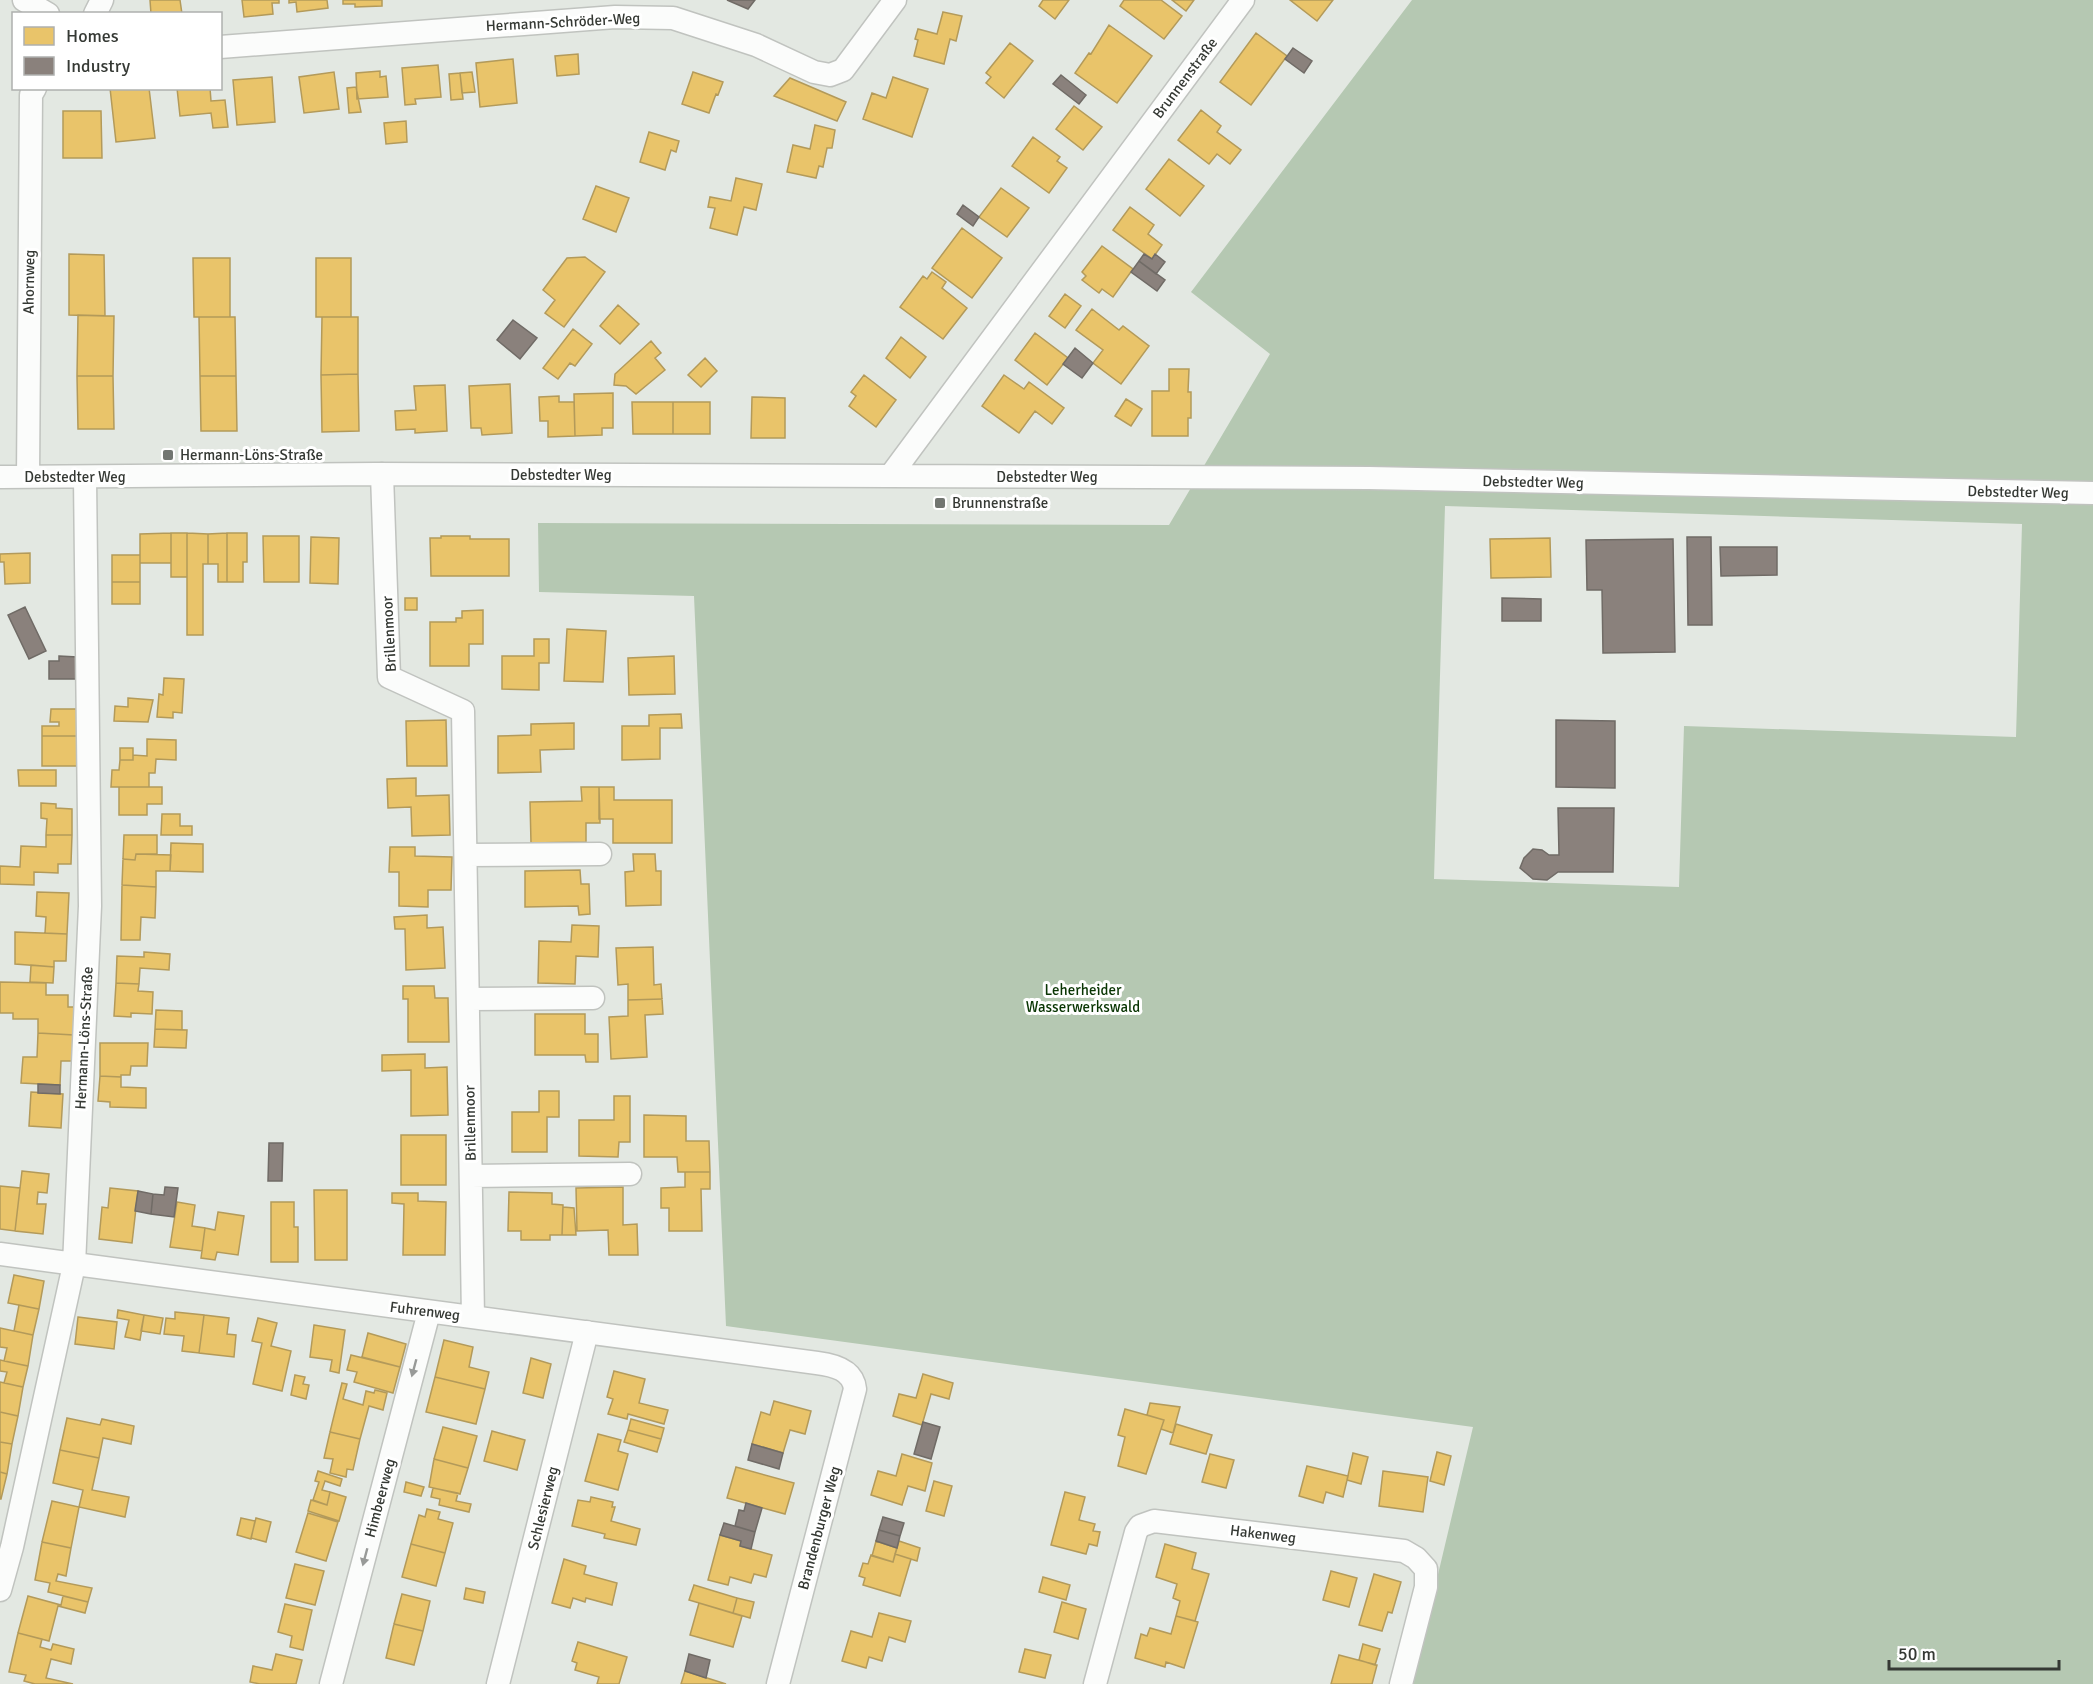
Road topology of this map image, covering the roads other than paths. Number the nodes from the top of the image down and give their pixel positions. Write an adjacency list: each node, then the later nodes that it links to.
1 (24, 0): 4 (street)
2 (896, 0): 5 (street, Hermann-Schröder-Weg)
3 (1243, 0): 8 (street, Brunnenstraße)
4 (45, 12)
5 (222, 47)
6 (34, 90): 10 (street, Ahornweg)
7 (382, 474): 8 (street, Debstedter Weg); 11 (street, Debstedter Weg); 14 (street, Brillenmoor)
8 (891, 475): 12 (street, Debstedter Weg)
9 (0, 477): 10 (street, Debstedter Weg)
10 (27, 477): 11 (street, Debstedter Weg)
11 (85, 478): 20 (street, Hermann-Löns-Straße)
12 (2093, 493)
13 (600, 854): 14 (street)
14 (466, 855): 16 (street, Brillenmoor)
15 (593, 998): 16 (street)
16 (468, 999): 18 (street, Brillenmoor)
17 (630, 1174): 18 (street, Brillenmoor)
18 (471, 1176): 22 (street, Brillenmoor)
19 (0, 1254): 20 (street, Fuhrenweg)
20 (74, 1265): 21 (street, Fuhrenweg); 25 (street, Hermann-Löns-Straße)
21 (429, 1312): 22 (street, Fuhrenweg); 26 (street, Himbeerweg, one-way to 26)
22 (473, 1317): 23 (street, Fuhrenweg)
23 (587, 1332): 24 (street, Fuhrenweg); 27 (street, Schlesierweg)
24 (848, 1374): 28 (street, Brandenburger Weg)
25 (0, 1590)
26 (331, 1684)
27 (498, 1684)
28 (778, 1684)
29 (1095, 1684): 30 (street, Hakenweg)
30 (1401, 1684)

